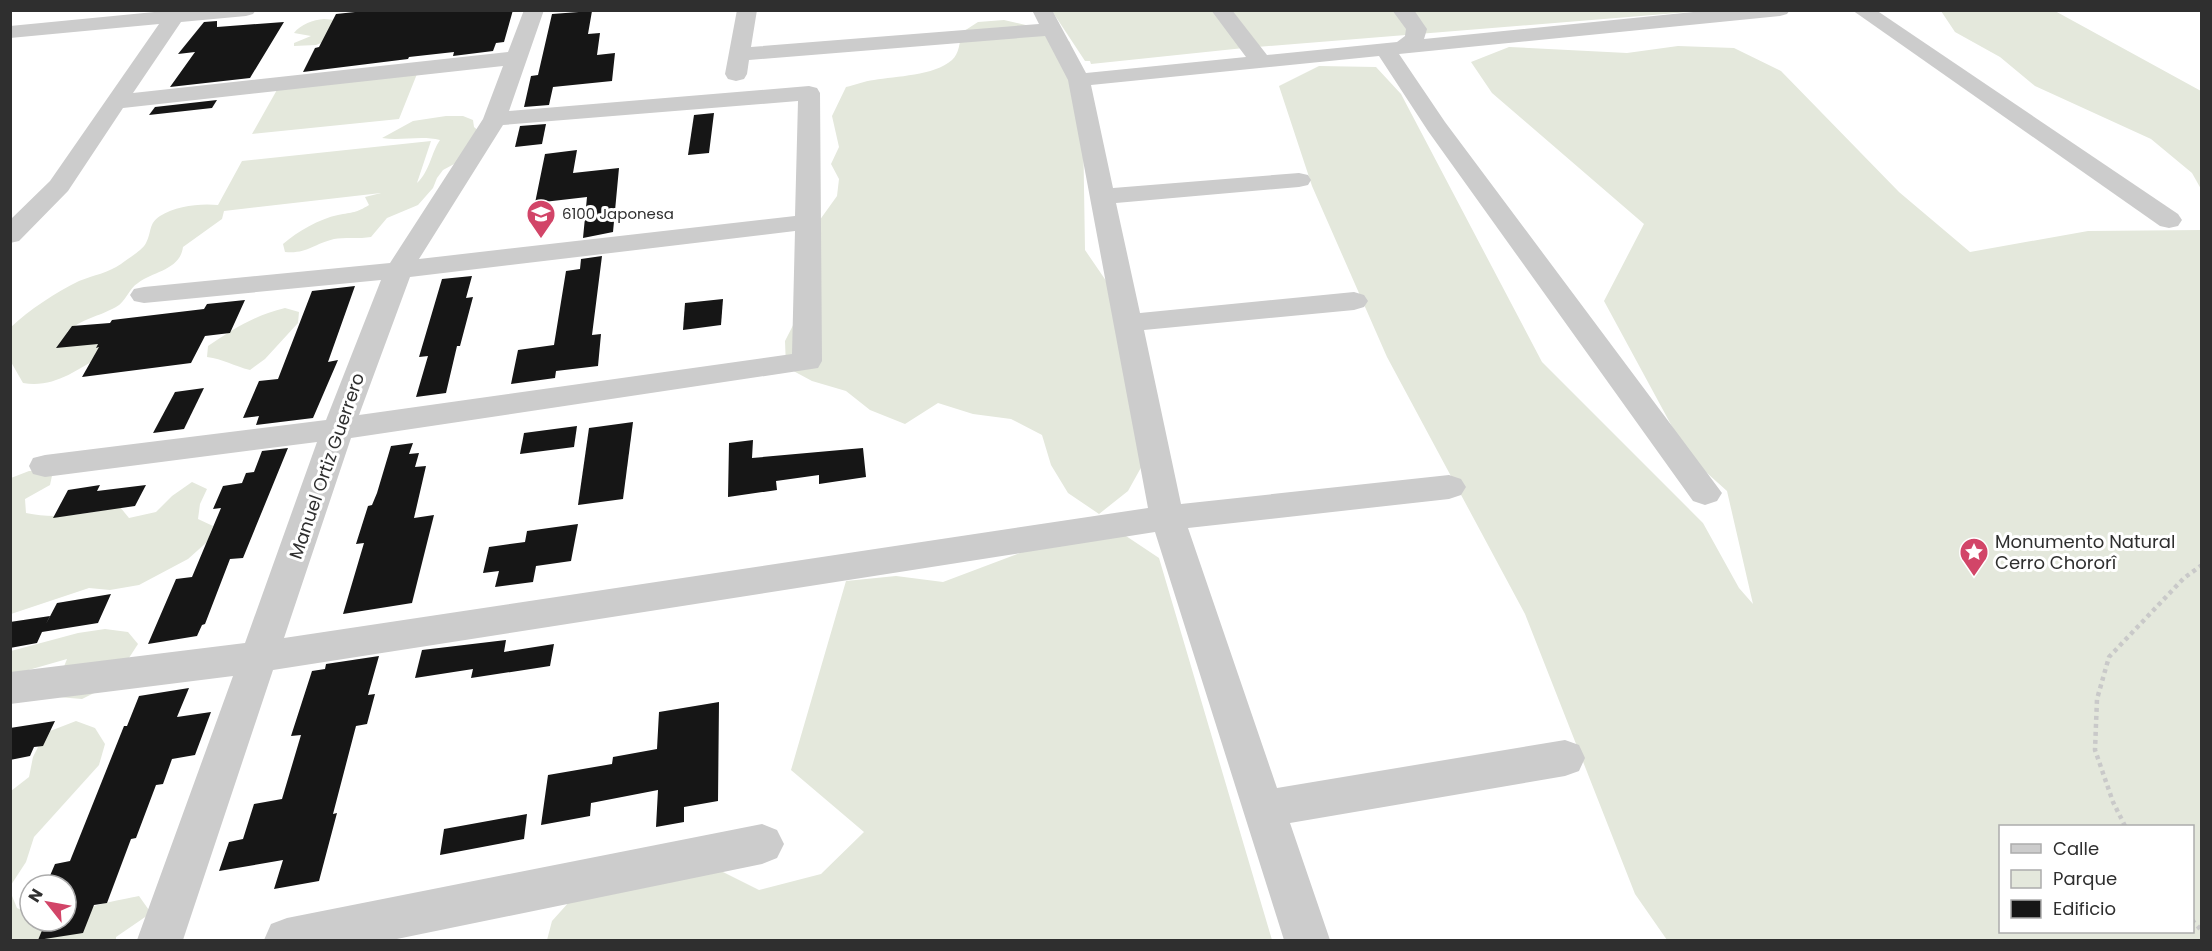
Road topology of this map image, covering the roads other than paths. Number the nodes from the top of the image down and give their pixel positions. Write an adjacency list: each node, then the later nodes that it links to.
1 (46, 10): 13 (street)
2 (246, 10): 10 (street)
3 (534, 10): 17 (street, Manuel Ortiz Guerrero)
4 (747, 10): 16 (street)
5 (1221, 10): 18 (street)
6 (1402, 10): 15 (street)
7 (1588, 10): 12 (street)
8 (1779, 10): 12 (street)
9 (1862, 10): 27 (street)
10 (174, 17): 13 (street); 21 (street)
11 (1047, 20): 16 (street); 19 (street)
12 (1607, 26): 15 (street)
13 (19, 31): 14 (street)
14 (10, 48)
15 (1395, 49): 18 (street); 37 (street)
16 (740, 54): 20 (street)
17 (515, 58): 21 (street); 22 (street, Manuel Ortiz Guerrero)
18 (1261, 61): 19 (street)
19 (1079, 80): 25 (street)
20 (732, 99): 22 (street); 28 (street)
21 (117, 102): 24 (street)
22 (495, 119): 30 (street, Manuel Ortiz Guerrero)
23 (1299, 180): 25 (street)
24 (59, 186): 26 (street); 29 (street)
25 (1103, 196): 33 (street)
26 (10, 206)
27 (2169, 220)
28 (808, 222): 30 (street); 34 (street)
29 (10, 235)
30 (399, 270): 31 (street); 34 (street, Manuel Ortiz Guerrero)
31 (144, 295)
32 (1354, 301): 33 (street)
33 (1128, 323): 38 (street)
34 (338, 429): 35 (street); 39 (street, Manuel Ortiz Guerrero)
35 (45, 466)
36 (1449, 487): 38 (street)
37 (1705, 493)
38 (1167, 518): 39 (street); 42 (street)
39 (260, 657): 40 (street); 44 (street, Manuel Ortiz Guerrero)
40 (10, 688)
41 (1565, 758): 42 (street)
42 (1263, 809): 46 (street)
43 (762, 844): 45 (street)
44 (160, 940)
45 (287, 940)
46 (1307, 940)

